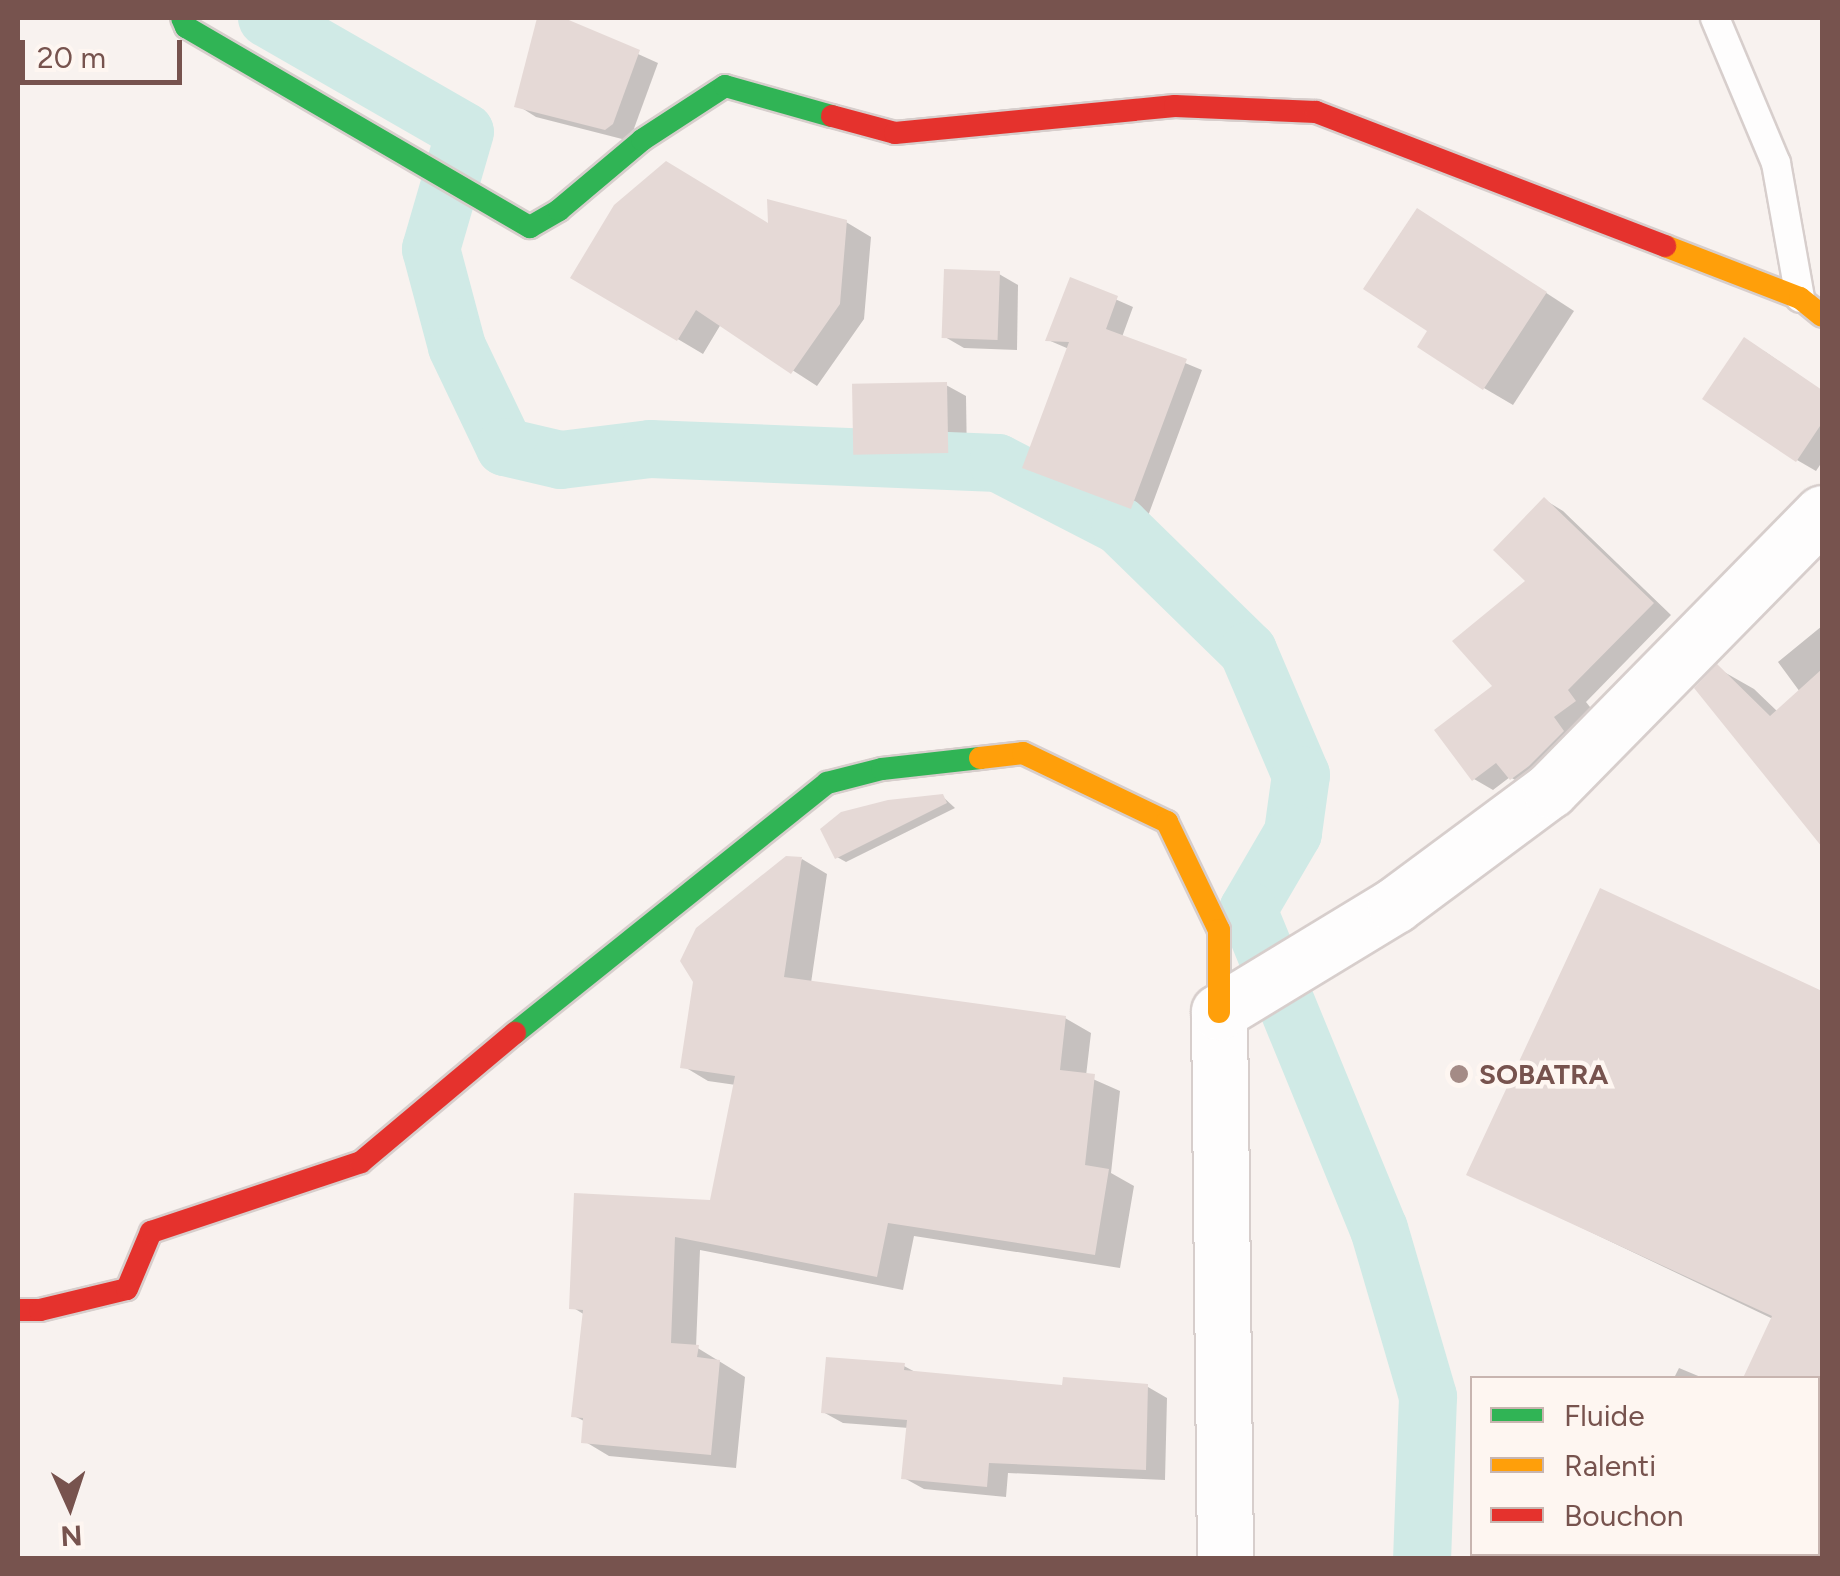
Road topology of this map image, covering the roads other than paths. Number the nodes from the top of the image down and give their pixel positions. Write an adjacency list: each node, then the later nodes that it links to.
1 (182, 18): 3 (street)
2 (1715, 18): 3 (lane)
3 (1800, 298): 4 (street)
4 (1822, 316)
5 (1822, 513): 6 (street)
6 (1218, 1012): 7 (street); 8 (street)
7 (18, 1310)
8 (1225, 1558)

